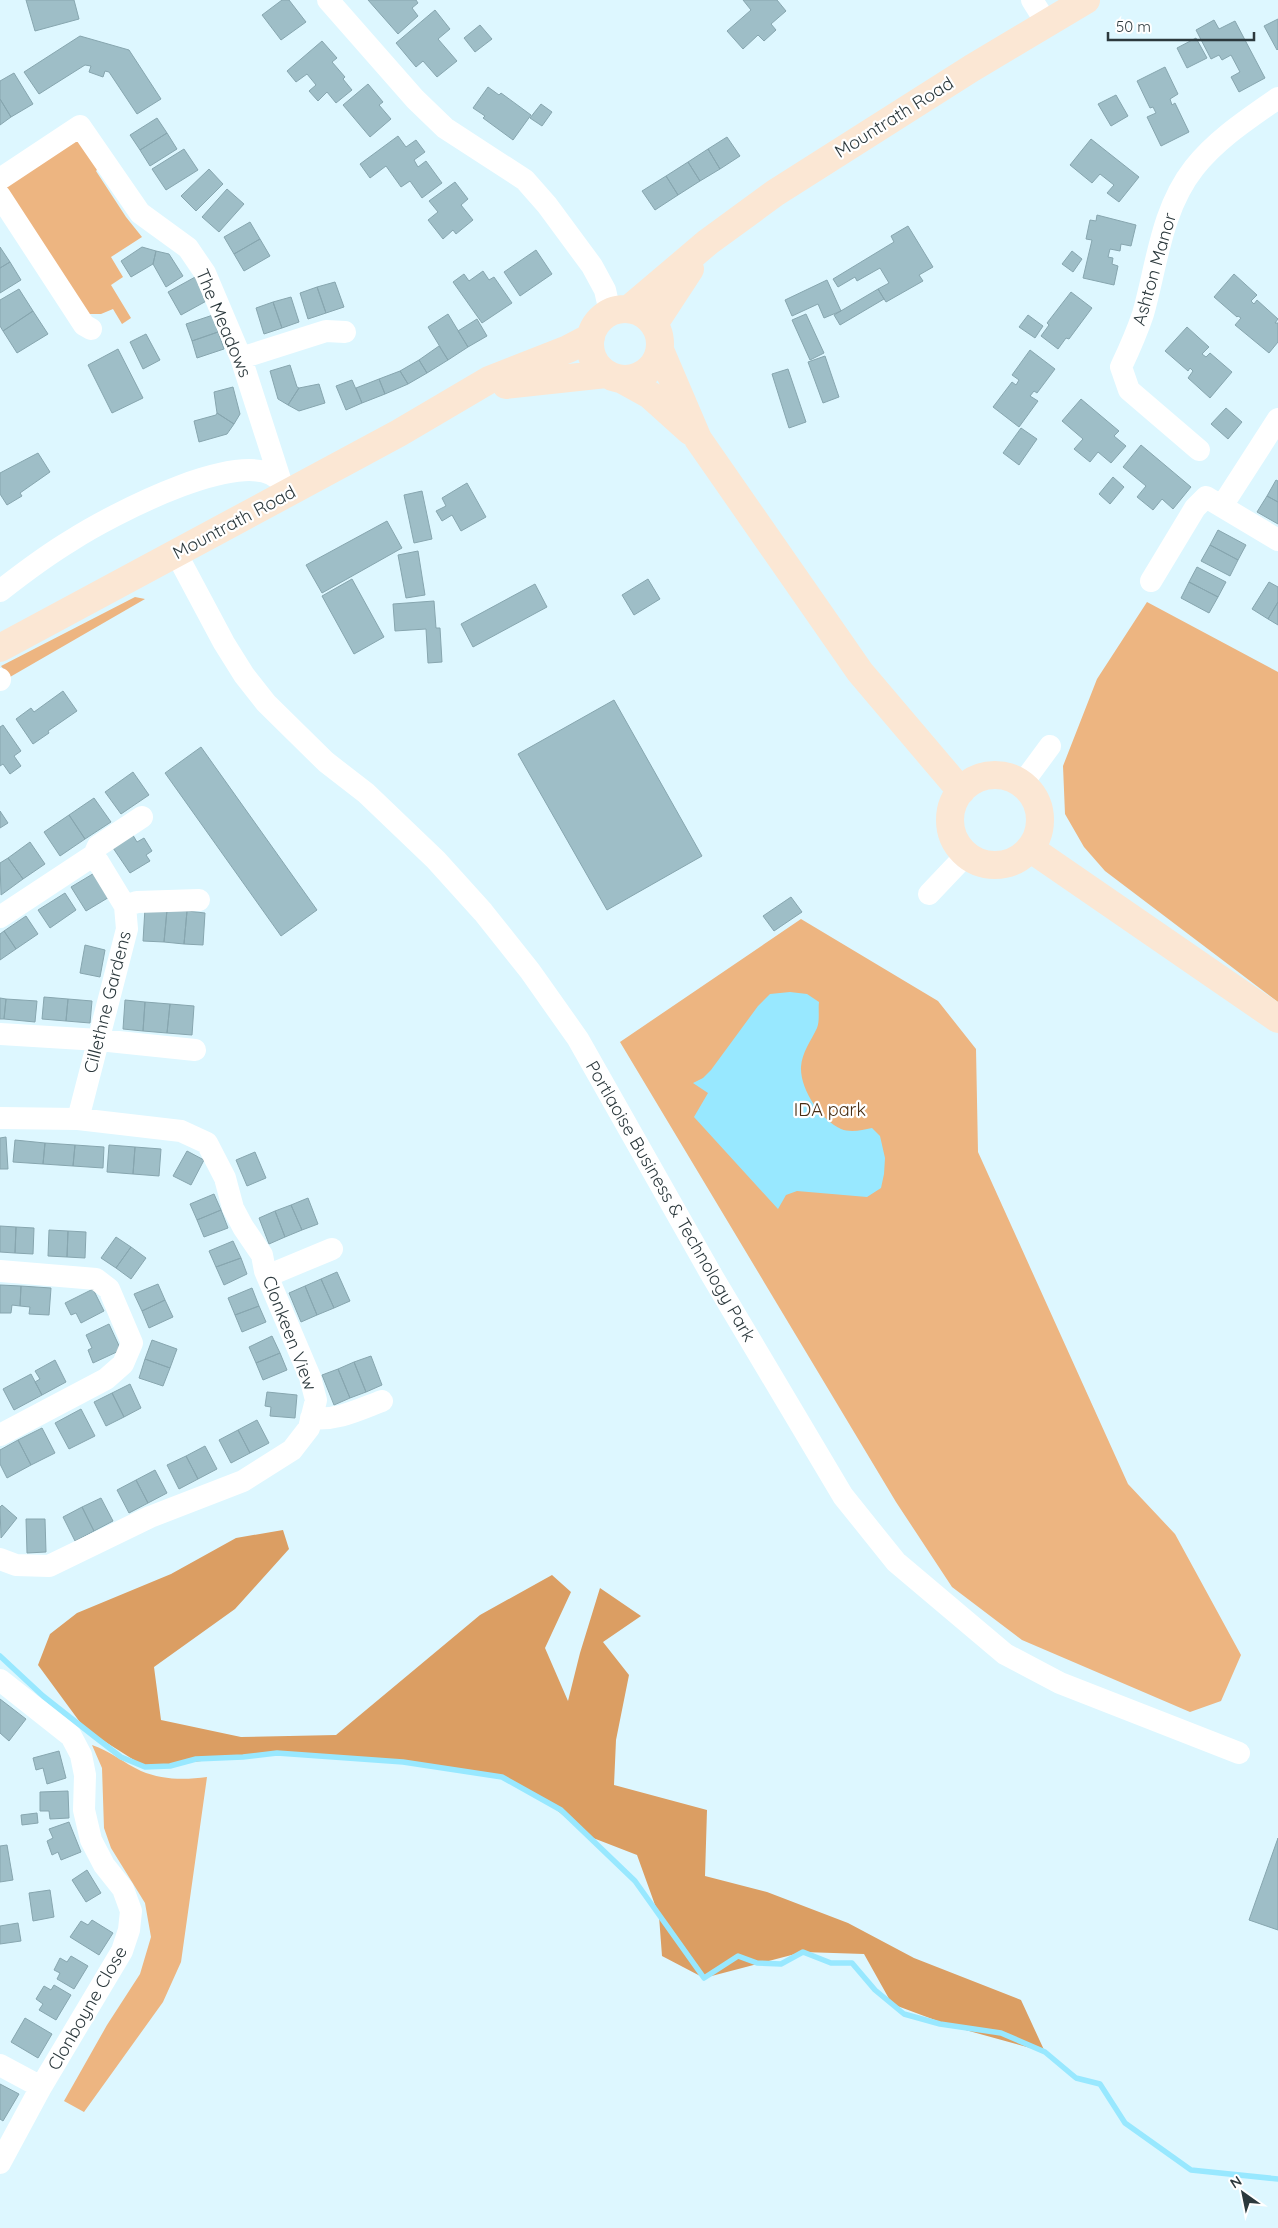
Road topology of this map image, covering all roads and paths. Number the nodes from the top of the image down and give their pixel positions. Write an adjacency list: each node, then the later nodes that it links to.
1 (328, 0): 9 (street)
2 (1032, 0): 4 (street)
3 (1086, 0): 4 (main road, Mountrath Road)
4 (1047, 24): 8 (main road, Mountrath Road)
5 (1278, 98): 19 (street, Ashton Manor)
6 (0, 180): 14 (street, The Meadows)
7 (0, 196): 10 (street)
8 (708, 242): 9 (main road, Mountrath Road); 13 (main road, Mountrath Road)
9 (619, 311): 12 (main road); 13 (main road)
10 (91, 329)
11 (346, 332): 14 (street)
12 (591, 337): 15 (main road); 16 (main road, Mountrath Road)
13 (657, 337): 15 (main road); 18 (main road)
14 (241, 358): 20 (street, The Meadows)
15 (614, 376): 16 (main road, Mountrath Road); 18 (main road)
16 (466, 395): 20 (main road, Mountrath Road)
17 (1278, 419): 21 (street)
18 (698, 439): 29 (main road)
19 (1199, 450)
20 (284, 486): 23 (main road, Mountrath Road); 25 (street)
21 (1222, 506): 22 (street); 24 (street)
22 (1278, 540)
23 (176, 553): 26 (main road, Mountrath Road); 52 (street, Portlaoise Business & Technology Park)
24 (1151, 581)
25 (0, 590)
26 (0, 648)
27 (1050, 746): 28 (street)
28 (1022, 784): 29 (main road); 31 (main road)
29 (961, 791): 33 (main road)
30 (142, 817): 32 (street)
31 (1031, 849): 33 (main road); 38 (main road)
32 (94, 855): 36 (street, Cillethne Gardens); 37 (street)
33 (966, 855): 34 (street)
34 (929, 894)
35 (199, 900): 36 (street)
36 (125, 906): 40 (street, Cillethne Gardens)
37 (0, 917)
38 (1278, 1019)
39 (0, 1034): 40 (street)
40 (99, 1040): 41 (street); 43 (street, Cillethne Gardens)
41 (195, 1050)
42 (0, 1118): 43 (street, Clonkeen View)
43 (78, 1119): 46 (street, Clonkeen View)
44 (332, 1249): 46 (street)
45 (0, 1271): 49 (street)
46 (267, 1276): 48 (street, Clonkeen View)
47 (382, 1401): 48 (street)
48 (311, 1418): 50 (street, Clonkeen View)
49 (0, 1435)
50 (0, 1559)
51 (0, 1680): 54 (street, Clonboyne Close)
52 (1239, 1752)
53 (0, 2065): 54 (street)
54 (41, 2087): 55 (street, Clonboyne Close)
55 (0, 2163)

